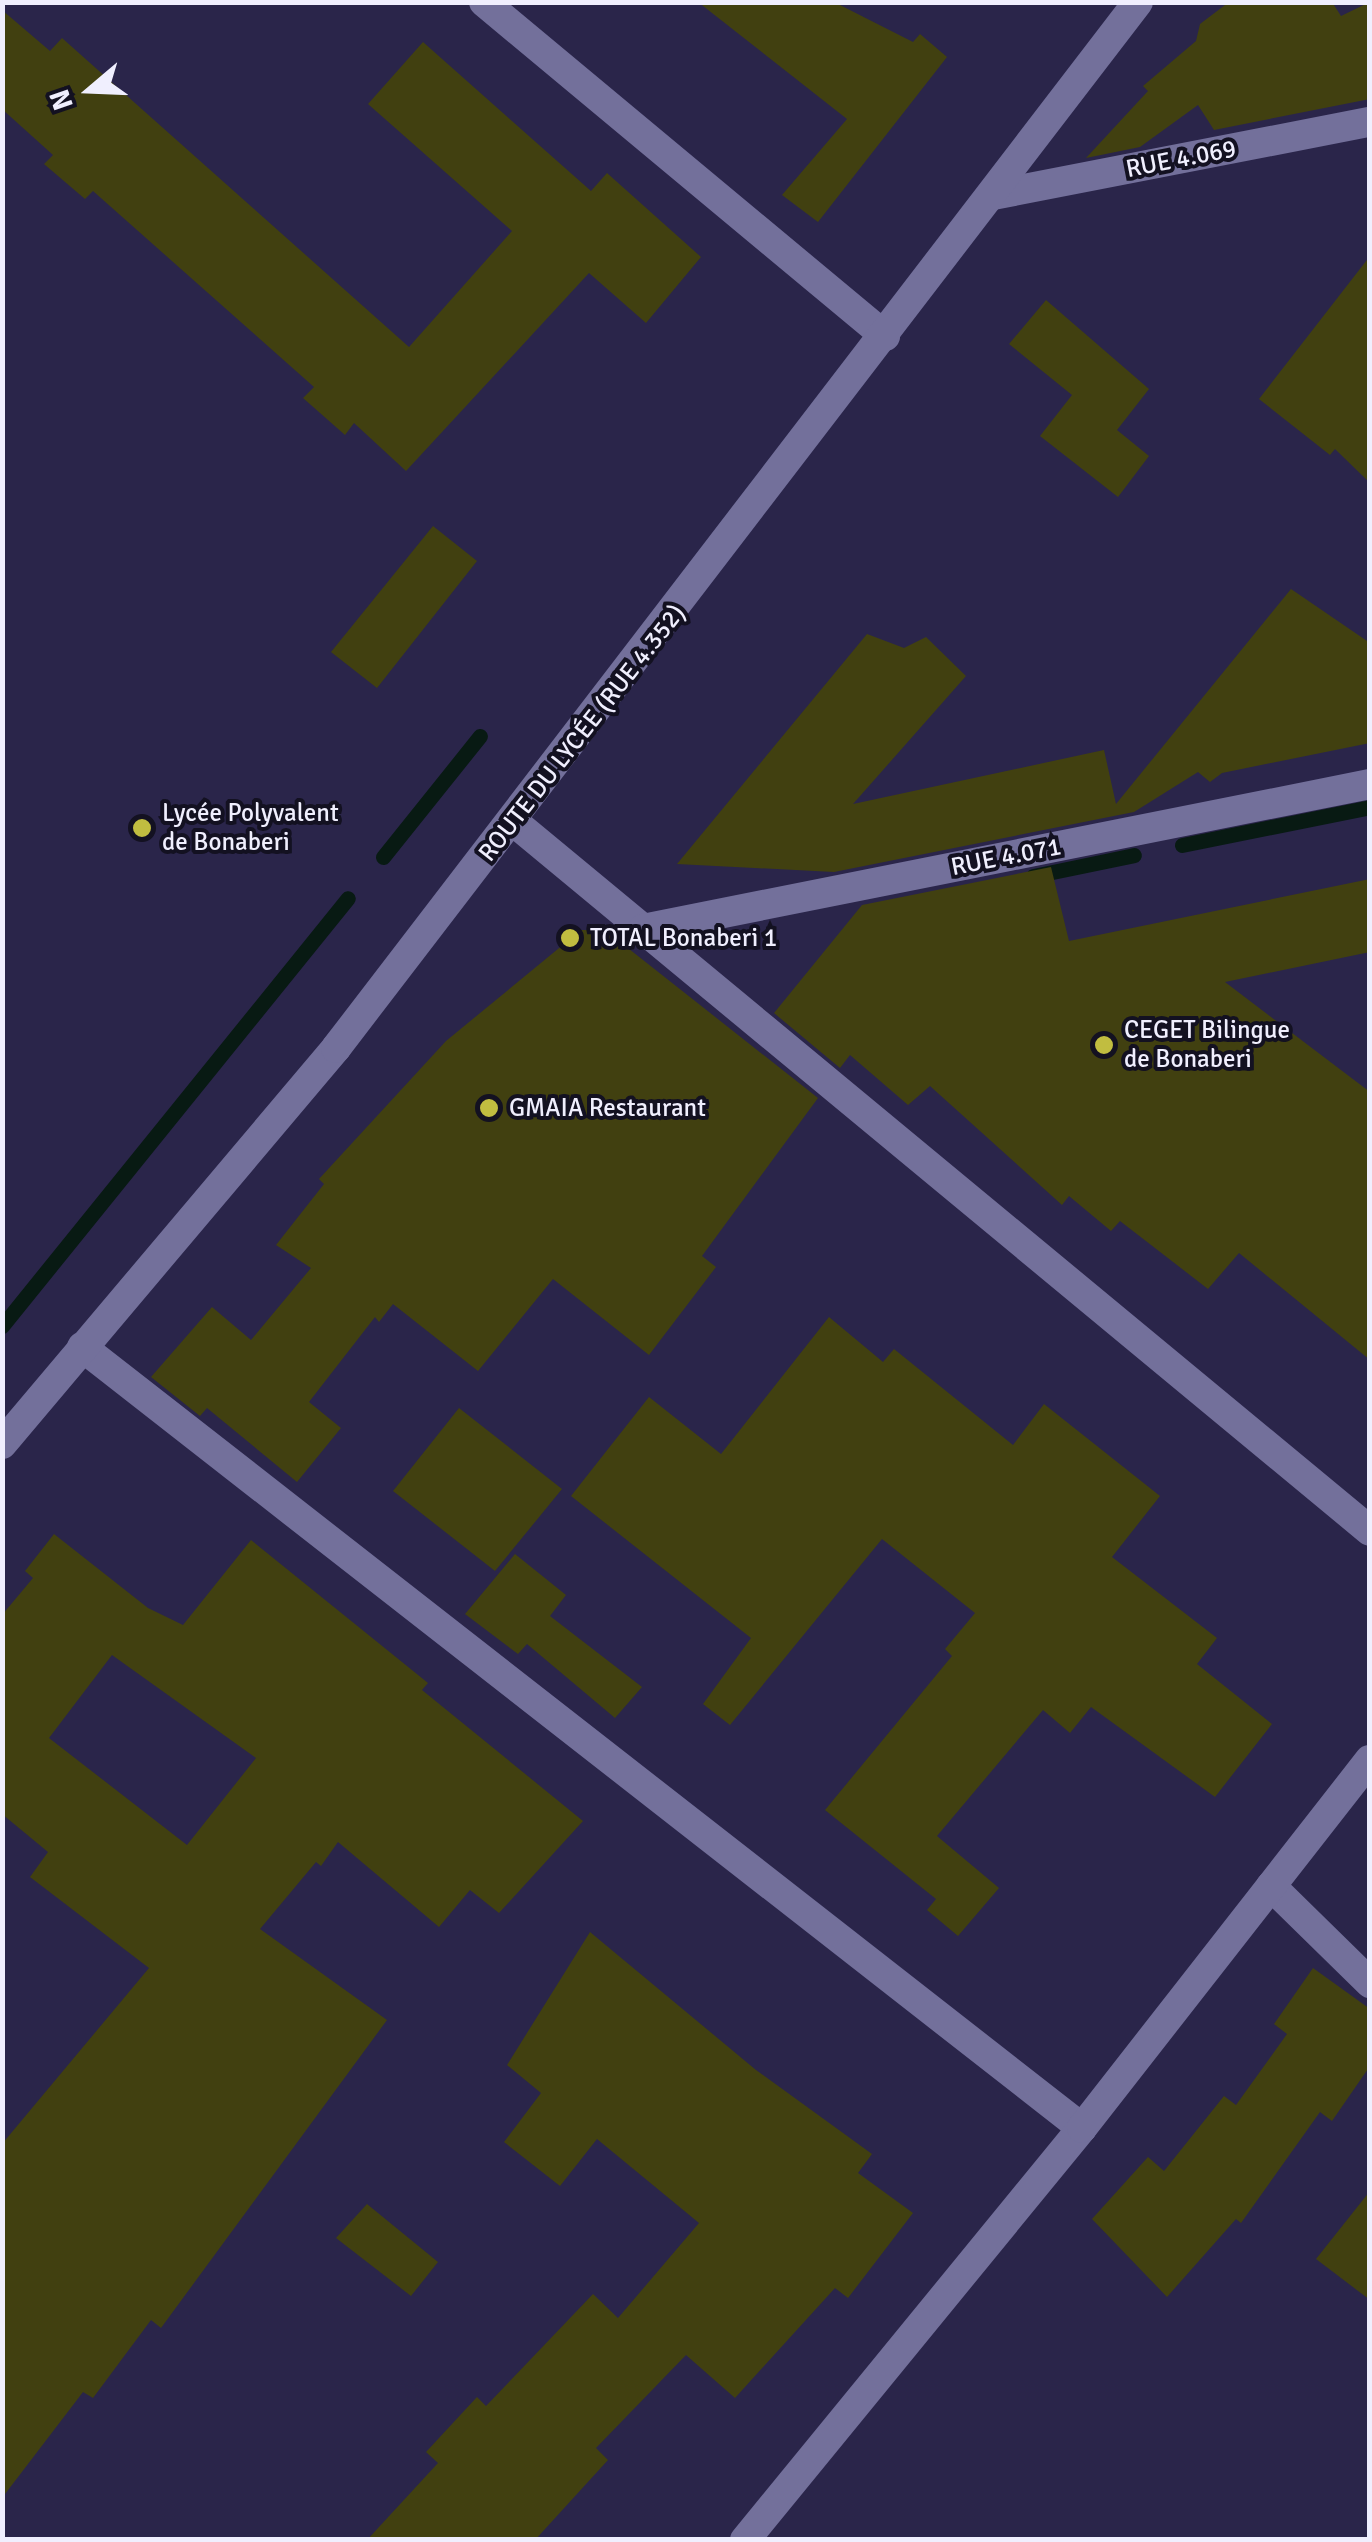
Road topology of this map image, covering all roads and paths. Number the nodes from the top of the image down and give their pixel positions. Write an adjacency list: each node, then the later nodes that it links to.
1 (484, 2): 5 (street)
2 (1138, 2): 4 (street, ROUTE DU LYCÉE (RUE 4.352))
3 (1370, 122): 4 (street, RUE 4.069)
4 (993, 195): 5 (street, ROUTE DU LYCÉE (RUE 4.352))
5 (885, 336): 7 (street, ROUTE DU LYCÉE (RUE 4.352))
6 (1370, 784): 8 (street, RUE 4.071)
7 (514, 822): 8 (street); 9 (street, ROUTE DU LYCÉE (RUE 4.352))
8 (643, 929): 11 (street)
9 (82, 1347): 10 (street, ROUTE DU LYCÉE (RUE 4.352)); 15 (street)
10 (2, 1444)
11 (1370, 1531)
12 (1370, 1760): 13 (street)
13 (1271, 1886): 14 (street); 15 (street)
14 (1370, 1983)
15 (1082, 2128): 16 (street)
16 (745, 2540)

